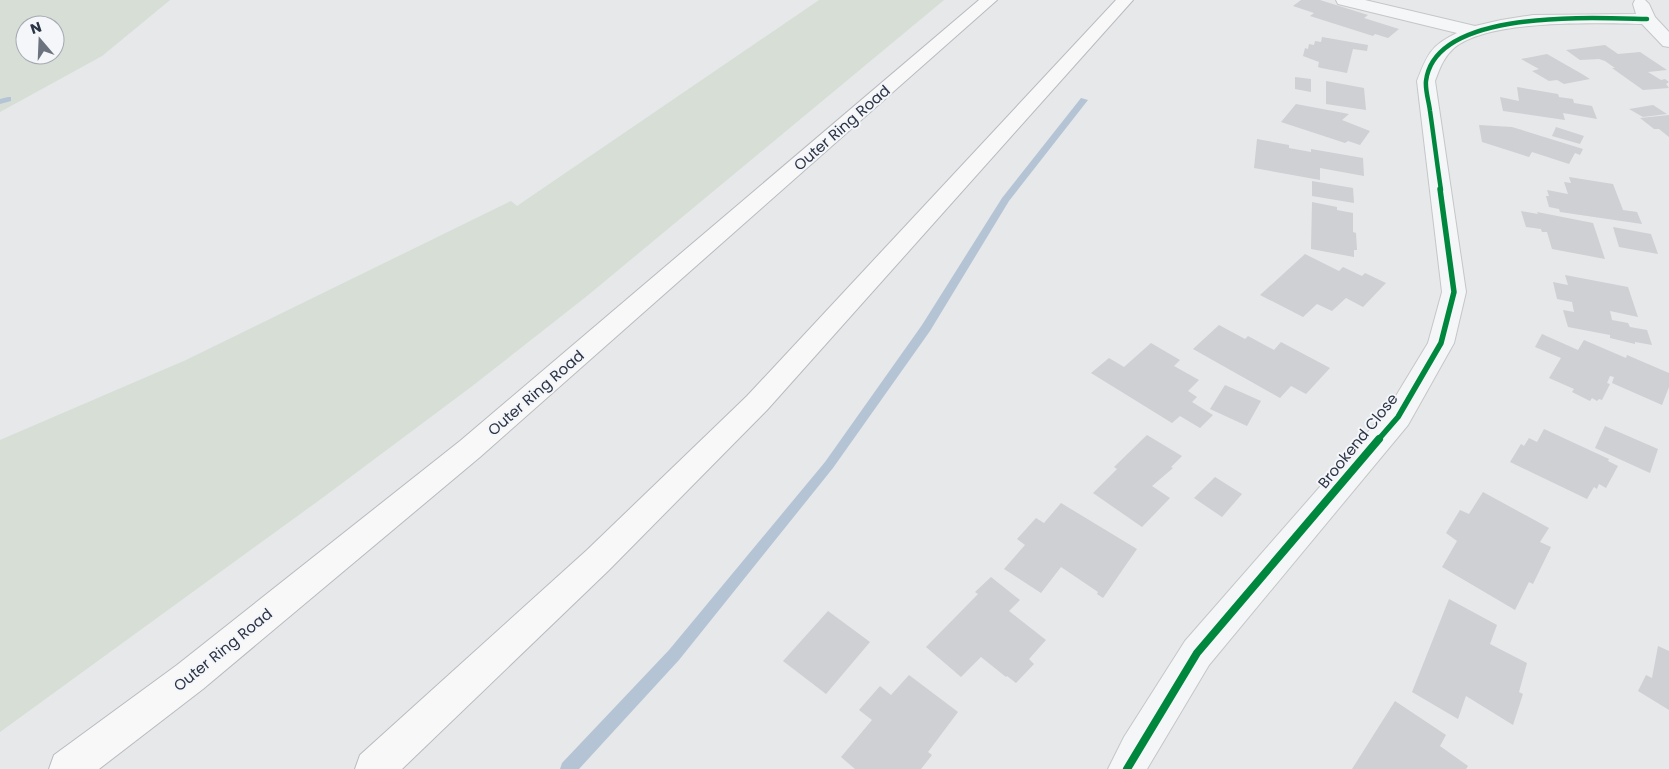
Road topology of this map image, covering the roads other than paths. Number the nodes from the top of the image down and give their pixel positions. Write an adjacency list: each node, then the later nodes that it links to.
1 (989, 0): 7 (highway, Outer Ring Road)
2 (1125, 0): 8 (highway)
3 (1344, 0): 5 (street)
4 (1643, 10): 5 (street, Brookend Close); 6 (street)
5 (1476, 32): 9 (street, Brookend Close)
6 (1669, 42)
7 (68, 769)
8 (374, 769)
9 (1127, 769)

